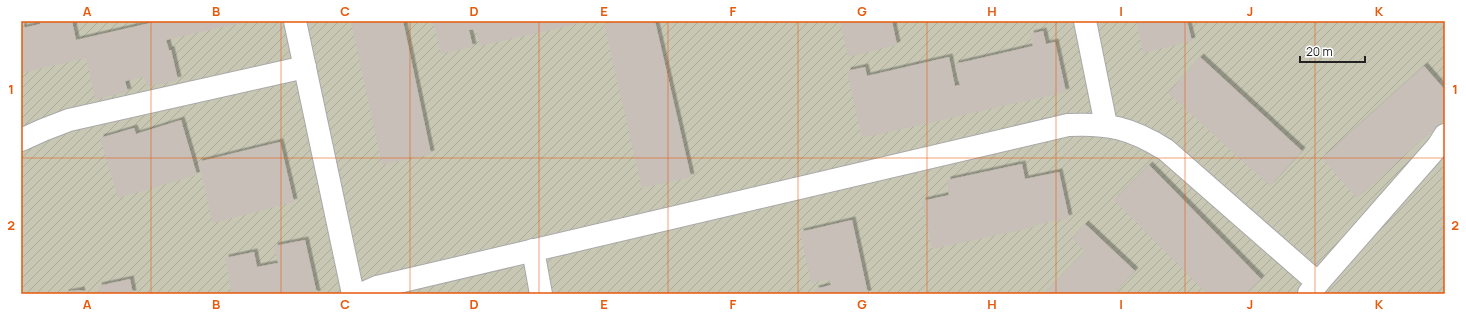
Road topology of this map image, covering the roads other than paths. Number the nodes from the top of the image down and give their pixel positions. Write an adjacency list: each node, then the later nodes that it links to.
1 (295, 21): 3 (street)
2 (1085, 21): 4 (street)
3 (305, 67): 5 (street); 9 (street)
4 (1106, 125): 7 (street); 8 (street)
5 (21, 140)
6 (1443, 145): 8 (street)
7 (533, 250): 10 (street); 11 (street)
8 (1313, 288)
9 (353, 294)
10 (361, 294)
11 (541, 294)

